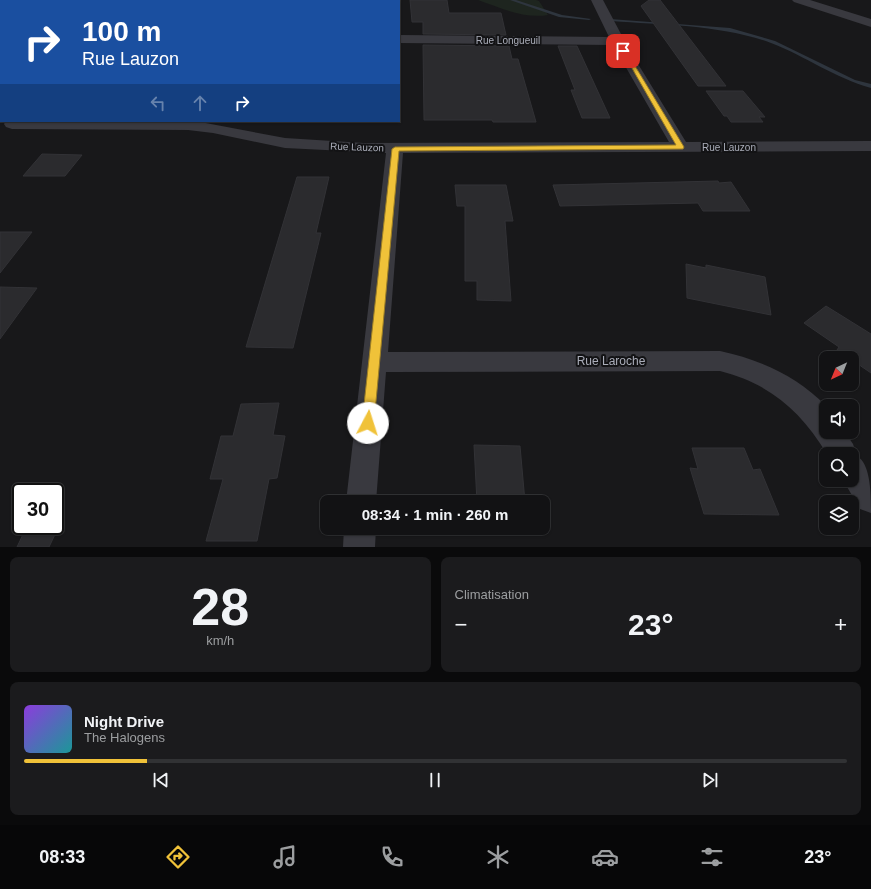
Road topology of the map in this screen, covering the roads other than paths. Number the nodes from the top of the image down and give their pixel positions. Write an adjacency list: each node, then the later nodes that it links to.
1 (597, 0): 5 (street)
2 (798, 0): 3 (street)
3 (871, 24)
4 (400, 39): 5 (street, Rue Longueuil)
5 (618, 41): 9 (street)
6 (14, 122): 7 (street); 10 (street, Rue Lauzon)
7 (0, 136)
8 (871, 146): 9 (street, Rue Lauzon)
9 (681, 147): 10 (street, Rue Lauzon)
10 (395, 149): 11 (street)
11 (374, 362): 12 (street, Rue Laroche); 14 (street)
12 (819, 418)
13 (859, 479): 15 (street)
14 (362, 495)
15 (871, 498)
16 (360, 535): 17 (street)
17 (359, 547)

